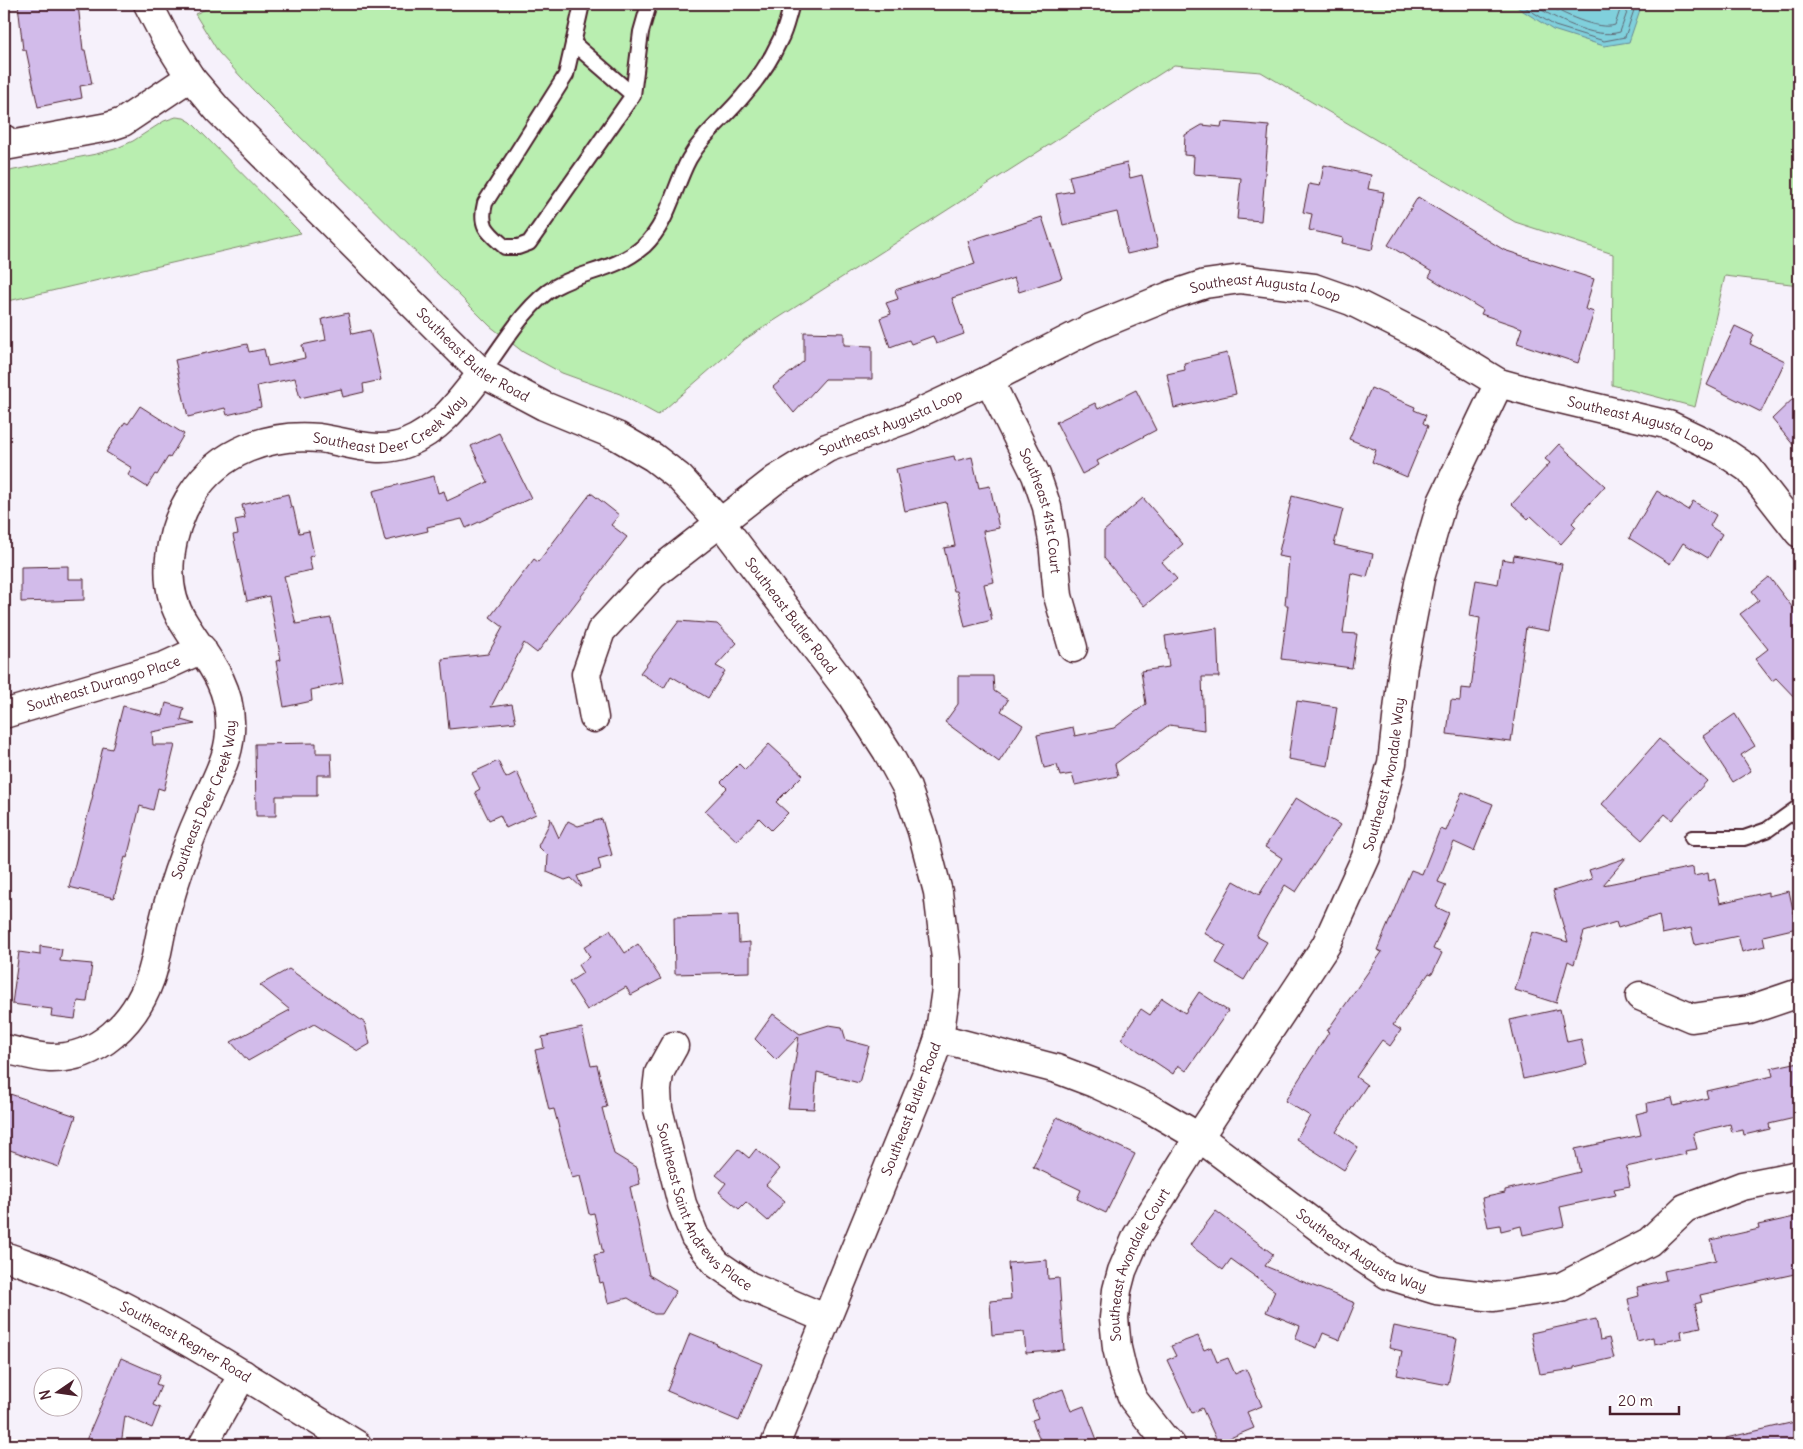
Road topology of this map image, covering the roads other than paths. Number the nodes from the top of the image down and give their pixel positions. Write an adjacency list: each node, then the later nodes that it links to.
1 (148, 4): 6 (street, Southeast Butler Road)
2 (582, 4): 5 (lane)
3 (649, 4): 7 (lane)
4 (792, 4): 9 (lane)
5 (573, 43): 7 (lane); 7 (lane)
6 (190, 77): 8 (street); 9 (street, Southeast Butler Road)
7 (633, 95)
8 (4, 143)
9 (482, 373): 12 (street, Southeast Butler Road); 15 (street, Southeast Deer Creek Way)
10 (989, 380): 11 (street, Southeast Augusta Loop); 12 (street, Southeast Augusta Loop); 14 (street, Southeast 41st Court)
11 (1499, 383): 13 (street, Southeast Augusta Loop); 25 (street, Southeast Avondale Way)
12 (720, 522): 17 (street, Southeast Augusta Loop); 22 (street, Southeast Butler Road)
13 (1799, 532)
14 (1073, 648)
15 (202, 649): 16 (street, Southeast Durango Place); 24 (street, Southeast Deer Creek Way)
16 (4, 714)
17 (594, 718)
18 (1799, 807): 19 (lane)
19 (1692, 838)
20 (1799, 993): 21 (street)
21 (1640, 996)
22 (939, 1038): 25 (street, Southeast Augusta Way); 28 (street, Southeast Butler Road)
23 (674, 1046): 28 (street, Southeast Saint Andrews Place)
24 (4, 1049)
25 (1199, 1138): 26 (street, Southeast Augusta Way); 33 (street, Southeast Avondale Court)
26 (1799, 1175)
27 (4, 1256): 29 (street, Southeast Regner Road)
28 (827, 1319): 32 (street, Southeast Butler Road)
29 (243, 1374): 30 (street); 31 (street, Southeast Regner Road)
30 (203, 1445)
31 (357, 1445)
32 (775, 1445)
33 (1171, 1445)

